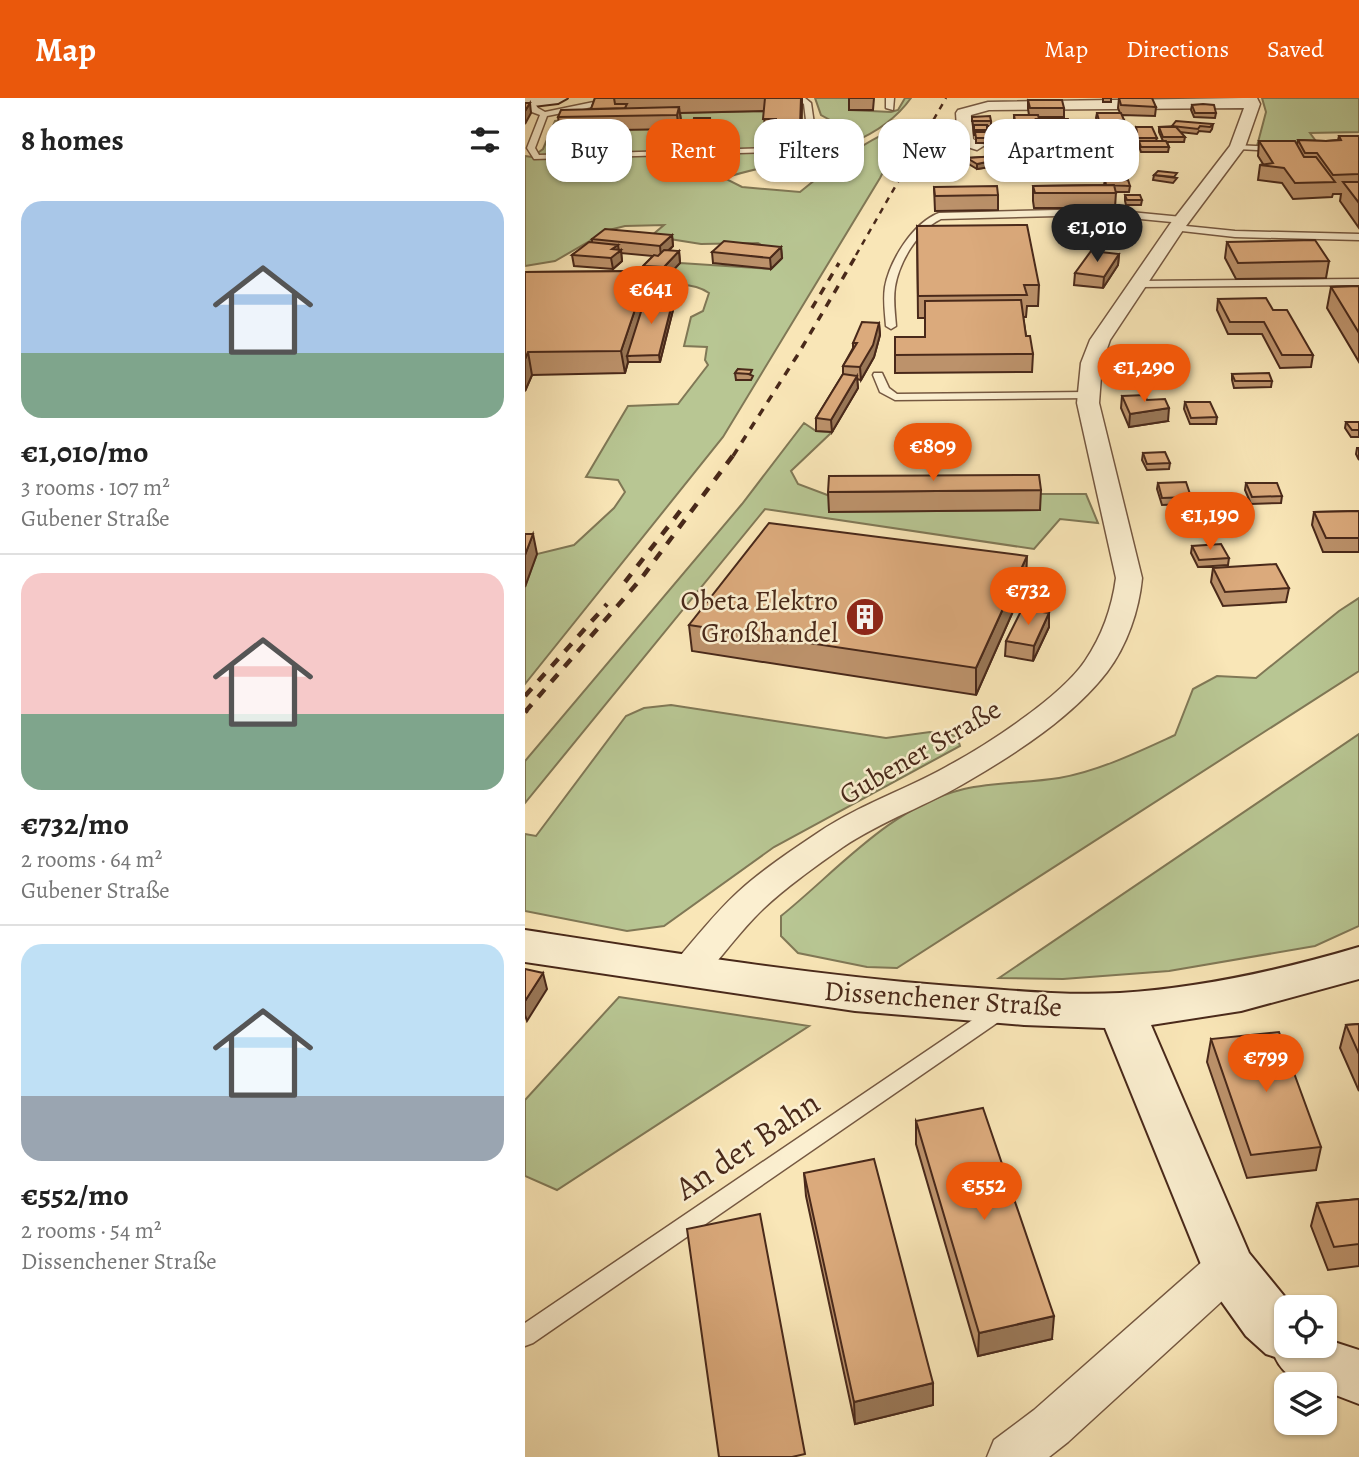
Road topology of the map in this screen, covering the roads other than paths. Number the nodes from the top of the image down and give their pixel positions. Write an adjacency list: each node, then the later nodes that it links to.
1 (558, 98): 6 (main road)
2 (801, 98): 8 (lane)
3 (890, 98): 7 (lane)
4 (619, 100): 8 (lane)
5 (1252, 101): 9 (street, Gubener Straße); 10 (street, Gubener Straße)
6 (527, 102): 8 (lane)
7 (890, 108)
8 (544, 114)
9 (977, 145)
10 (1237, 146): 11 (lane); 12 (street, Gubener Straße)
11 (1287, 150)
12 (1179, 224): 13 (lane); 15 (street, Gubener Straße); 16 (lane)
13 (1359, 237)
14 (1359, 282): 15 (lane)
15 (1140, 284): 18 (street, Gubener Straße)
16 (891, 326)
17 (878, 374): 18 (lane)
18 (1088, 395): 21 (street, Gubener Straße)
19 (525, 946): 21 (main road, Dissenchener Straße)
20 (1359, 963): 23 (main road, Dissenchener Straße)
21 (687, 972): 22 (main road, Dissenchener Straße)
22 (1006, 1007): 23 (main road, Dissenchener Straße); 26 (lane, An der Bahn)
23 (1118, 1010): 24 (main road)
24 (1228, 1268): 25 (main road); 29 (street)
25 (1274, 1325)
26 (525, 1336)
27 (1312, 1358): 28 (main road)
28 (1359, 1377)
29 (1011, 1457)

